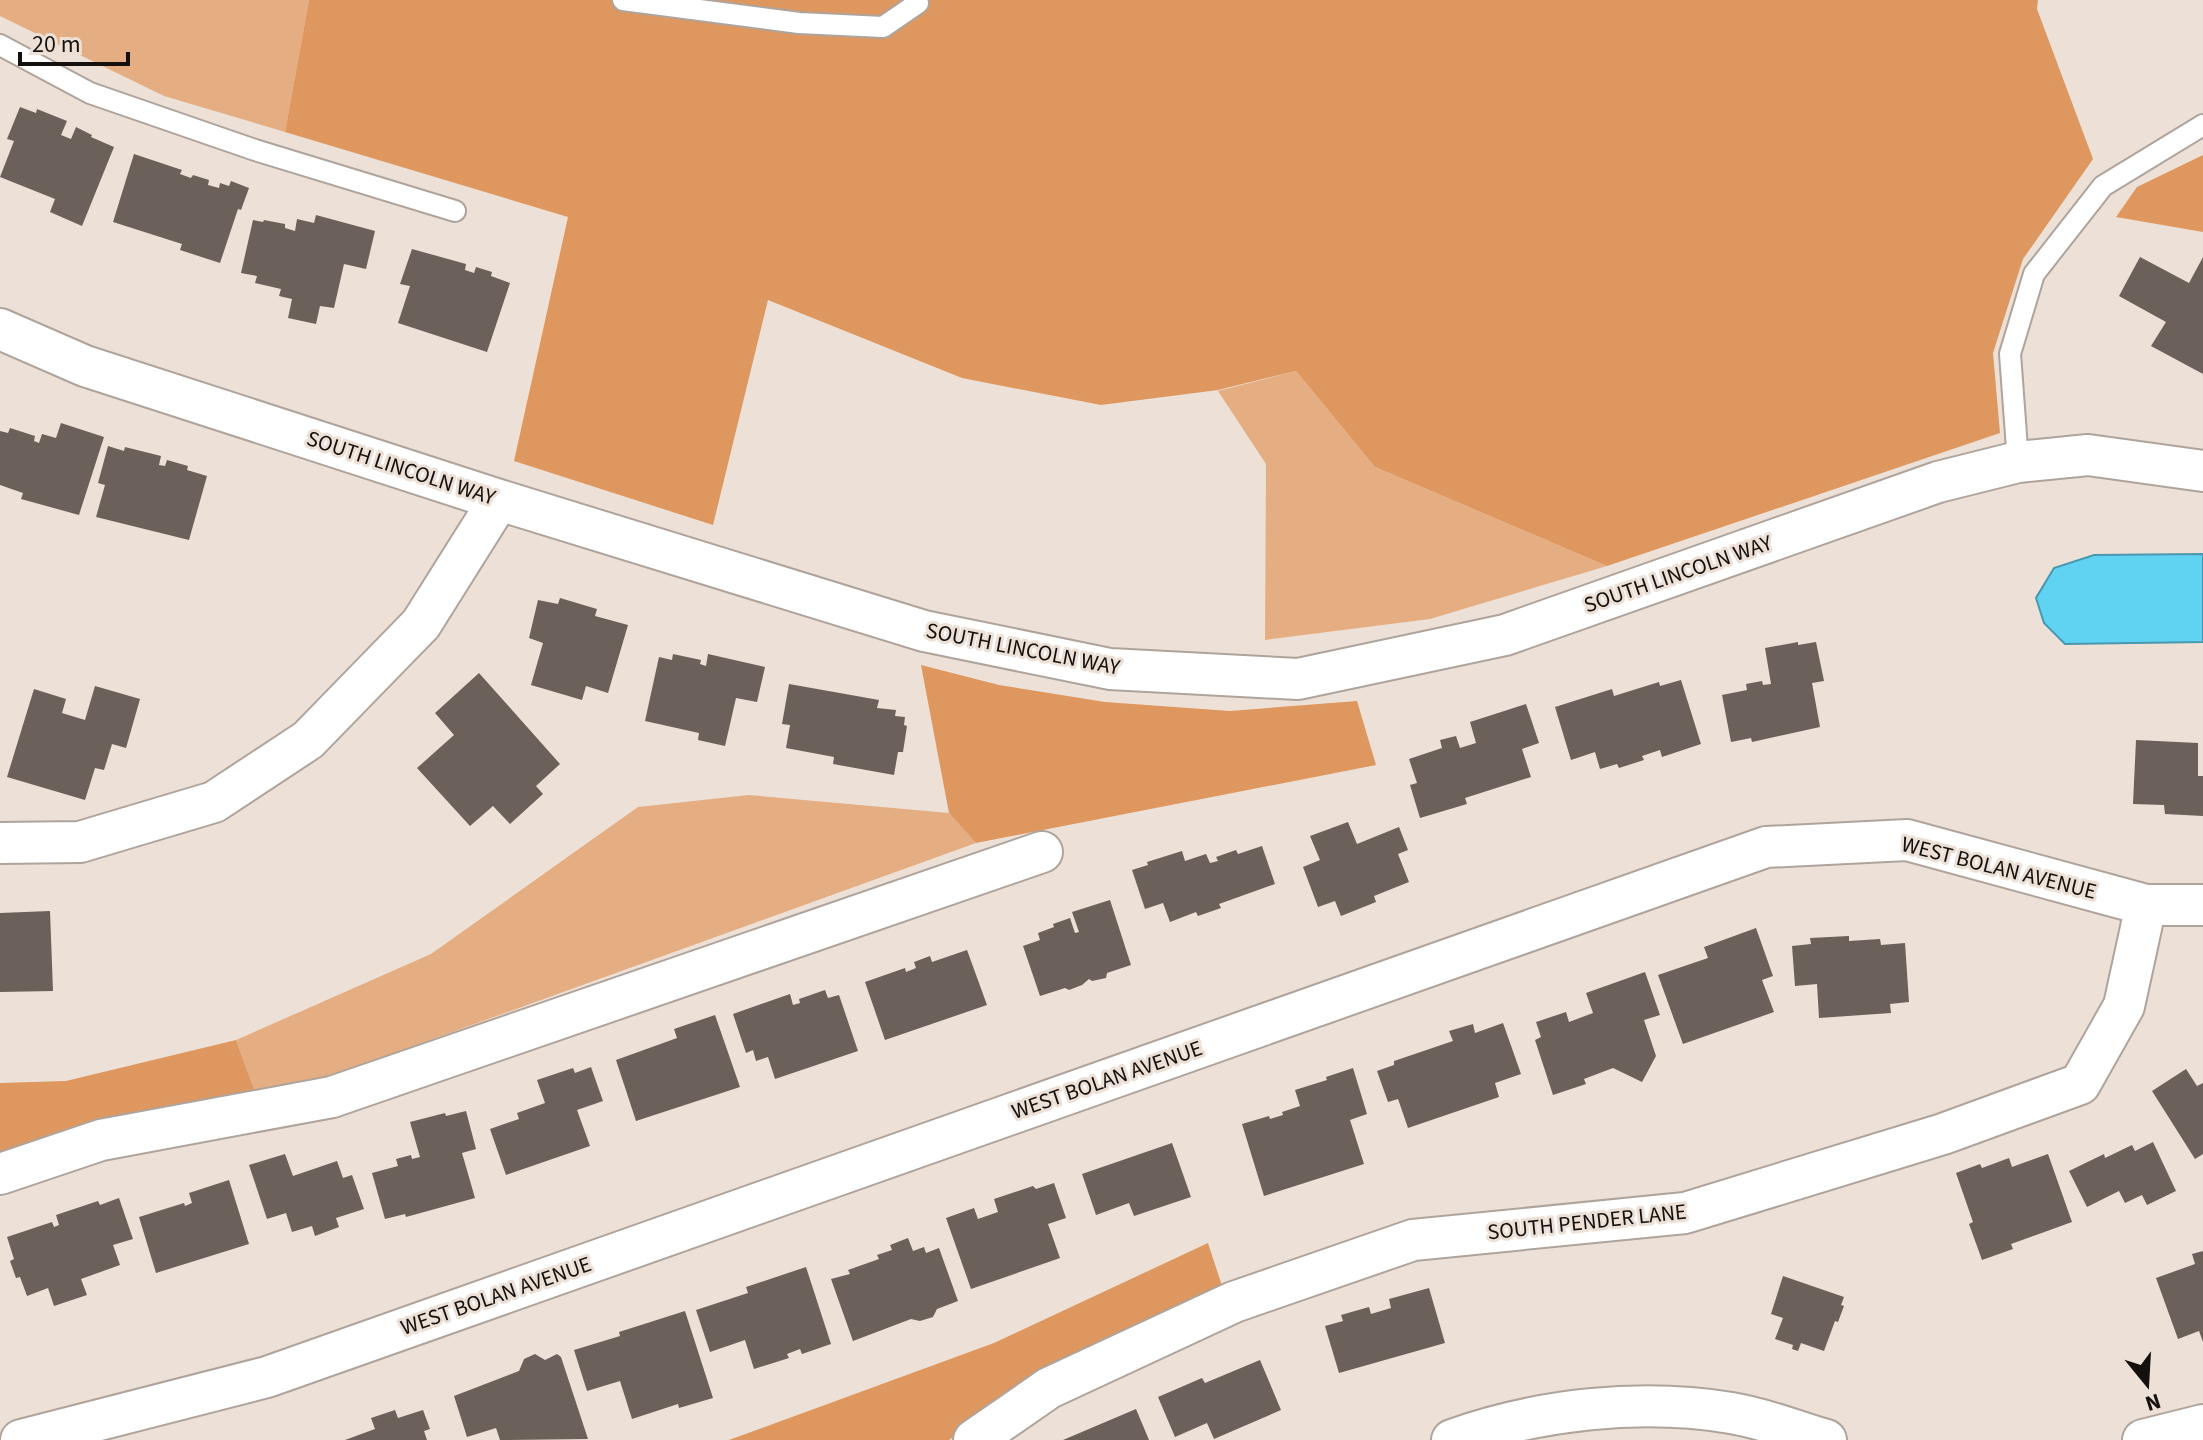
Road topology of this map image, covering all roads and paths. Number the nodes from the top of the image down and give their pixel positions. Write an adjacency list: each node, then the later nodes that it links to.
1 (623, 0): 2 (lane)
2 (917, 0)
3 (0, 45): 5 (lane)
4 (2203, 125): 7 (lane)
5 (455, 211)
6 (0, 329): 9 (street, SOUTH LINCOLN WAY)
7 (2018, 462): 8 (street, SOUTH LINCOLN WAY); 9 (street, SOUTH LINCOLN WAY)
8 (2203, 471)
9 (499, 500): 10 (street)
10 (0, 843)
11 (1042, 852): 14 (street)
12 (2146, 905): 13 (street, WEST BOLAN AVENUE); 16 (street, WEST BOLAN AVENUE); 17 (street, SOUTH PENDER LANE)
13 (2203, 905)
14 (0, 1174)
15 (2203, 1425): 20 (street)
16 (21, 1440)
17 (974, 1440)
18 (1452, 1440): 19 (street)
19 (1826, 1440)
20 (2143, 1440)

